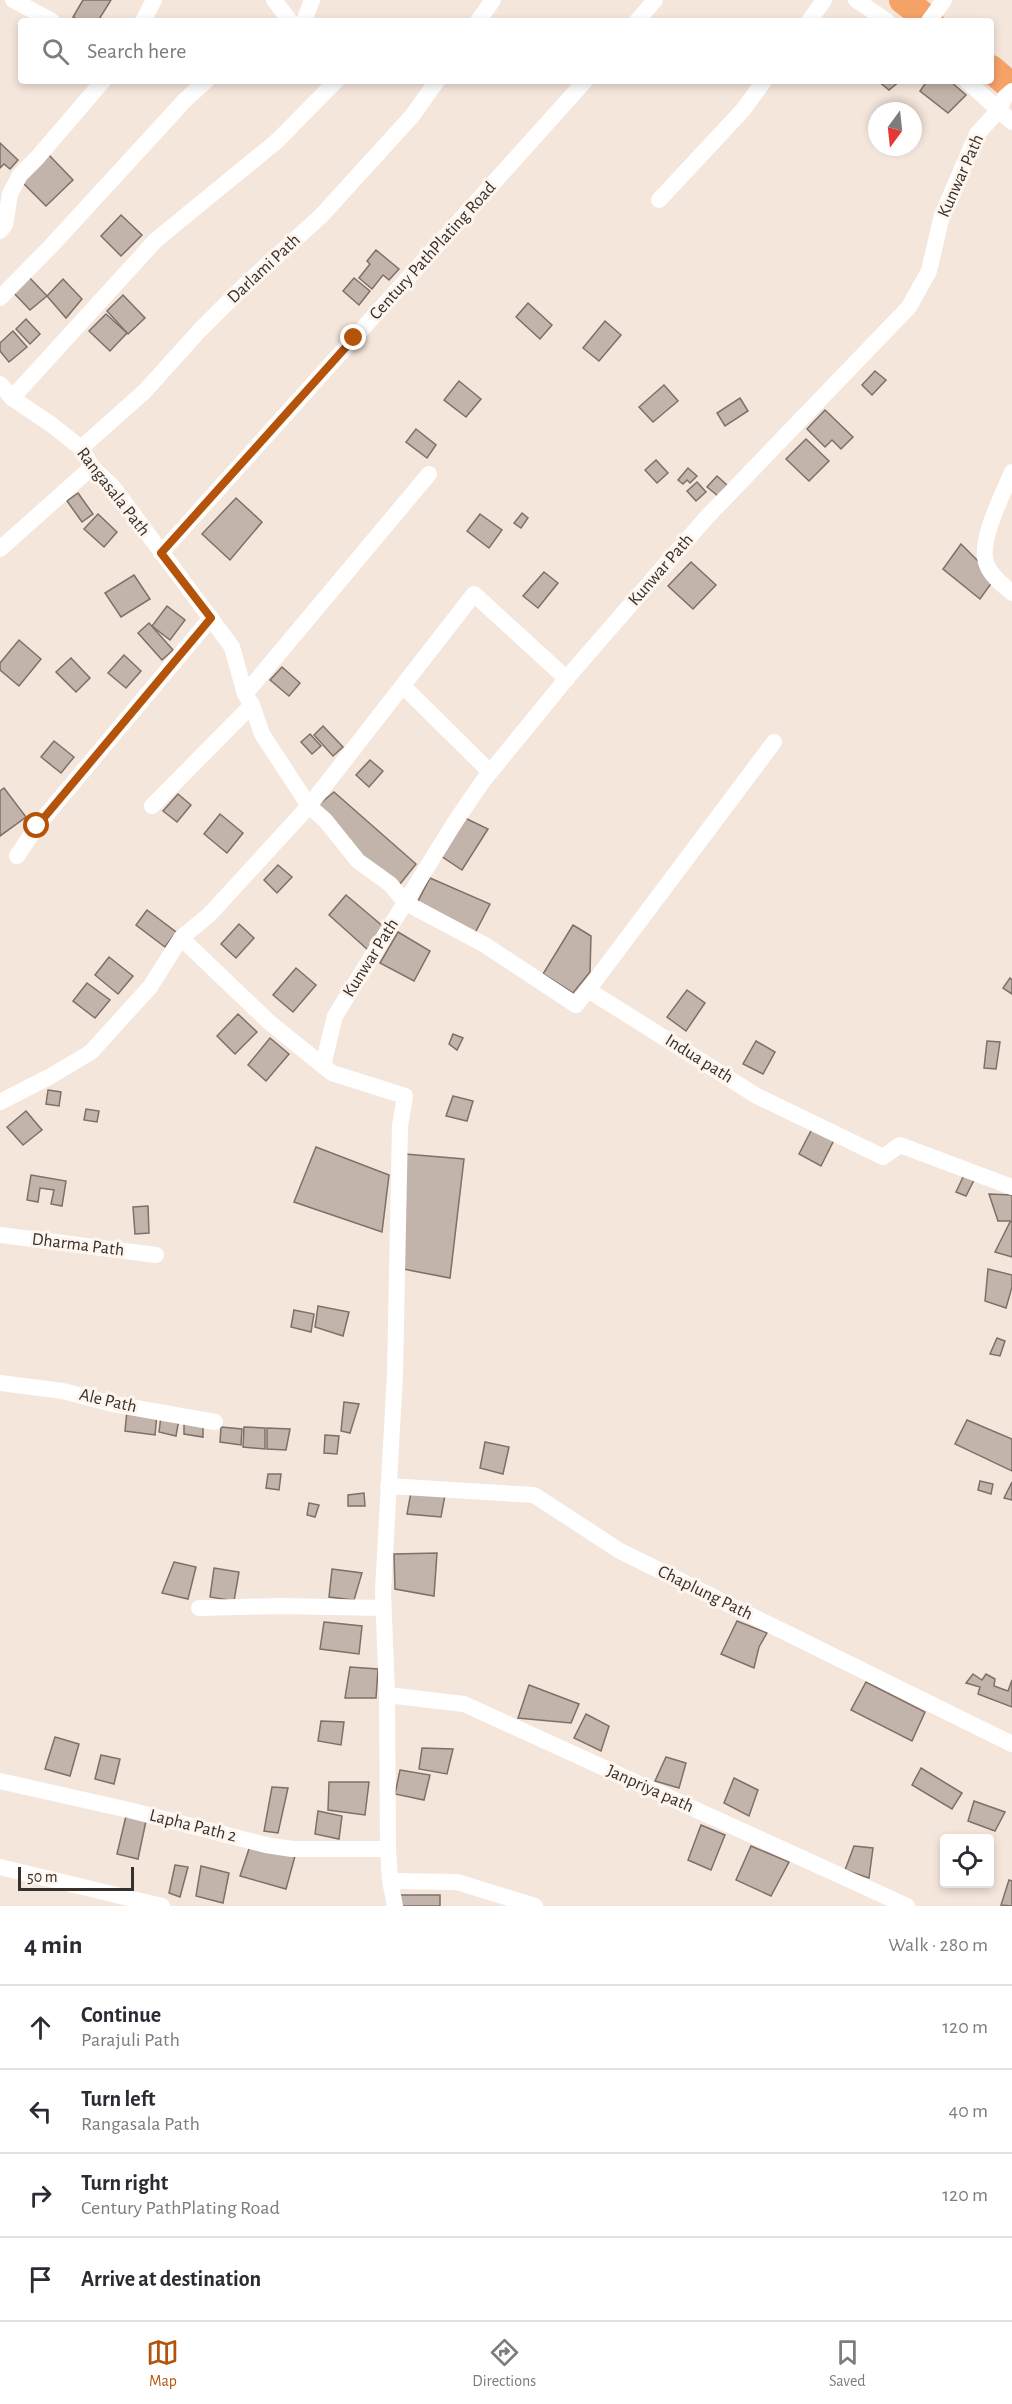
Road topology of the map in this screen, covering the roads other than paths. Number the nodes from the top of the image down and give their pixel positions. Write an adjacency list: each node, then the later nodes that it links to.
1 (13, 0): 10 (street)
2 (154, 0): 12 (street)
3 (274, 0): 13 (street)
4 (312, 0): 14 (street)
5 (493, 0): 15 (street)
6 (655, 0): 16 (street)
7 (824, 0): 17 (street)
8 (856, 0): 18 (street)
9 (944, 0): 19 (street)
10 (31, 4): 11 (street)
11 (48, 18)
12 (145, 18)
13 (288, 18)
14 (305, 18)
15 (480, 18)
16 (640, 18)
17 (811, 18)
18 (883, 18)
19 (931, 18)
20 (100, 84): 31 (street)
21 (203, 84): 32 (street)
22 (333, 84): 34 (street)
23 (435, 84): 35 (street, Darlami Path)
24 (582, 84): 40 (street, Century PathPlating Road)
25 (762, 84): 30 (street)
26 (970, 84): 28 (street)
27 (1012, 91): 28 (street, Kunwar Path)
28 (998, 111): 29 (street); 43 (street, Kunwar Path)
29 (1012, 122)
30 (659, 200)
31 (0, 231)
32 (0, 298)
33 (0, 384): 34 (street, Rangasala Path)
34 (12, 398): 35 (street, Rangasala Path)
35 (81, 448): 36 (street, Rangasala Path)
36 (92, 467): 39 (street); 40 (street, Rangasala Path)
37 (1012, 472): 41 (street)
38 (429, 474): 45 (street)
39 (0, 549)
40 (161, 553): 42 (street, Rangasala Path)
41 (1012, 593)
42 (211, 618): 45 (street, Rangasala Path); 50 (street)
43 (567, 679): 44 (street); 47 (street, Kunwar Path)
44 (403, 686): 47 (street); 49 (street)
45 (248, 700): 48 (street); 49 (street, Rangasala Path)
46 (774, 742): 53 (street)
47 (490, 772): 51 (street, Kunwar Path)
48 (152, 806)
49 (309, 806): 51 (street, Rangasala Path); 52 (street)
50 (17, 856)
51 (406, 903): 53 (street); 54 (street, Kunwar Path)
52 (180, 938): 54 (street); 55 (street)
53 (588, 990): 56 (street, Indua path)
54 (323, 1065): 61 (street)
55 (0, 1102)
56 (1012, 1186)
57 (0, 1235): 58 (street, Dharma Path)
58 (156, 1255)
59 (0, 1383): 60 (street, Ale Path)
60 (215, 1422)
61 (388, 1486): 63 (street); 65 (street, Chaplung Path)
62 (199, 1608): 63 (street)
63 (383, 1608): 64 (street)
64 (387, 1695): 67 (street); 73 (street, Janpriya path)
65 (1012, 1744)
66 (0, 1781): 67 (street, Lapha Path 2)
67 (388, 1849): 69 (street)
68 (0, 1867): 70 (street)
69 (390, 1881): 71 (street); 72 (street)
70 (162, 1906)
71 (395, 1906)
72 (534, 1906)
73 (907, 1906)

